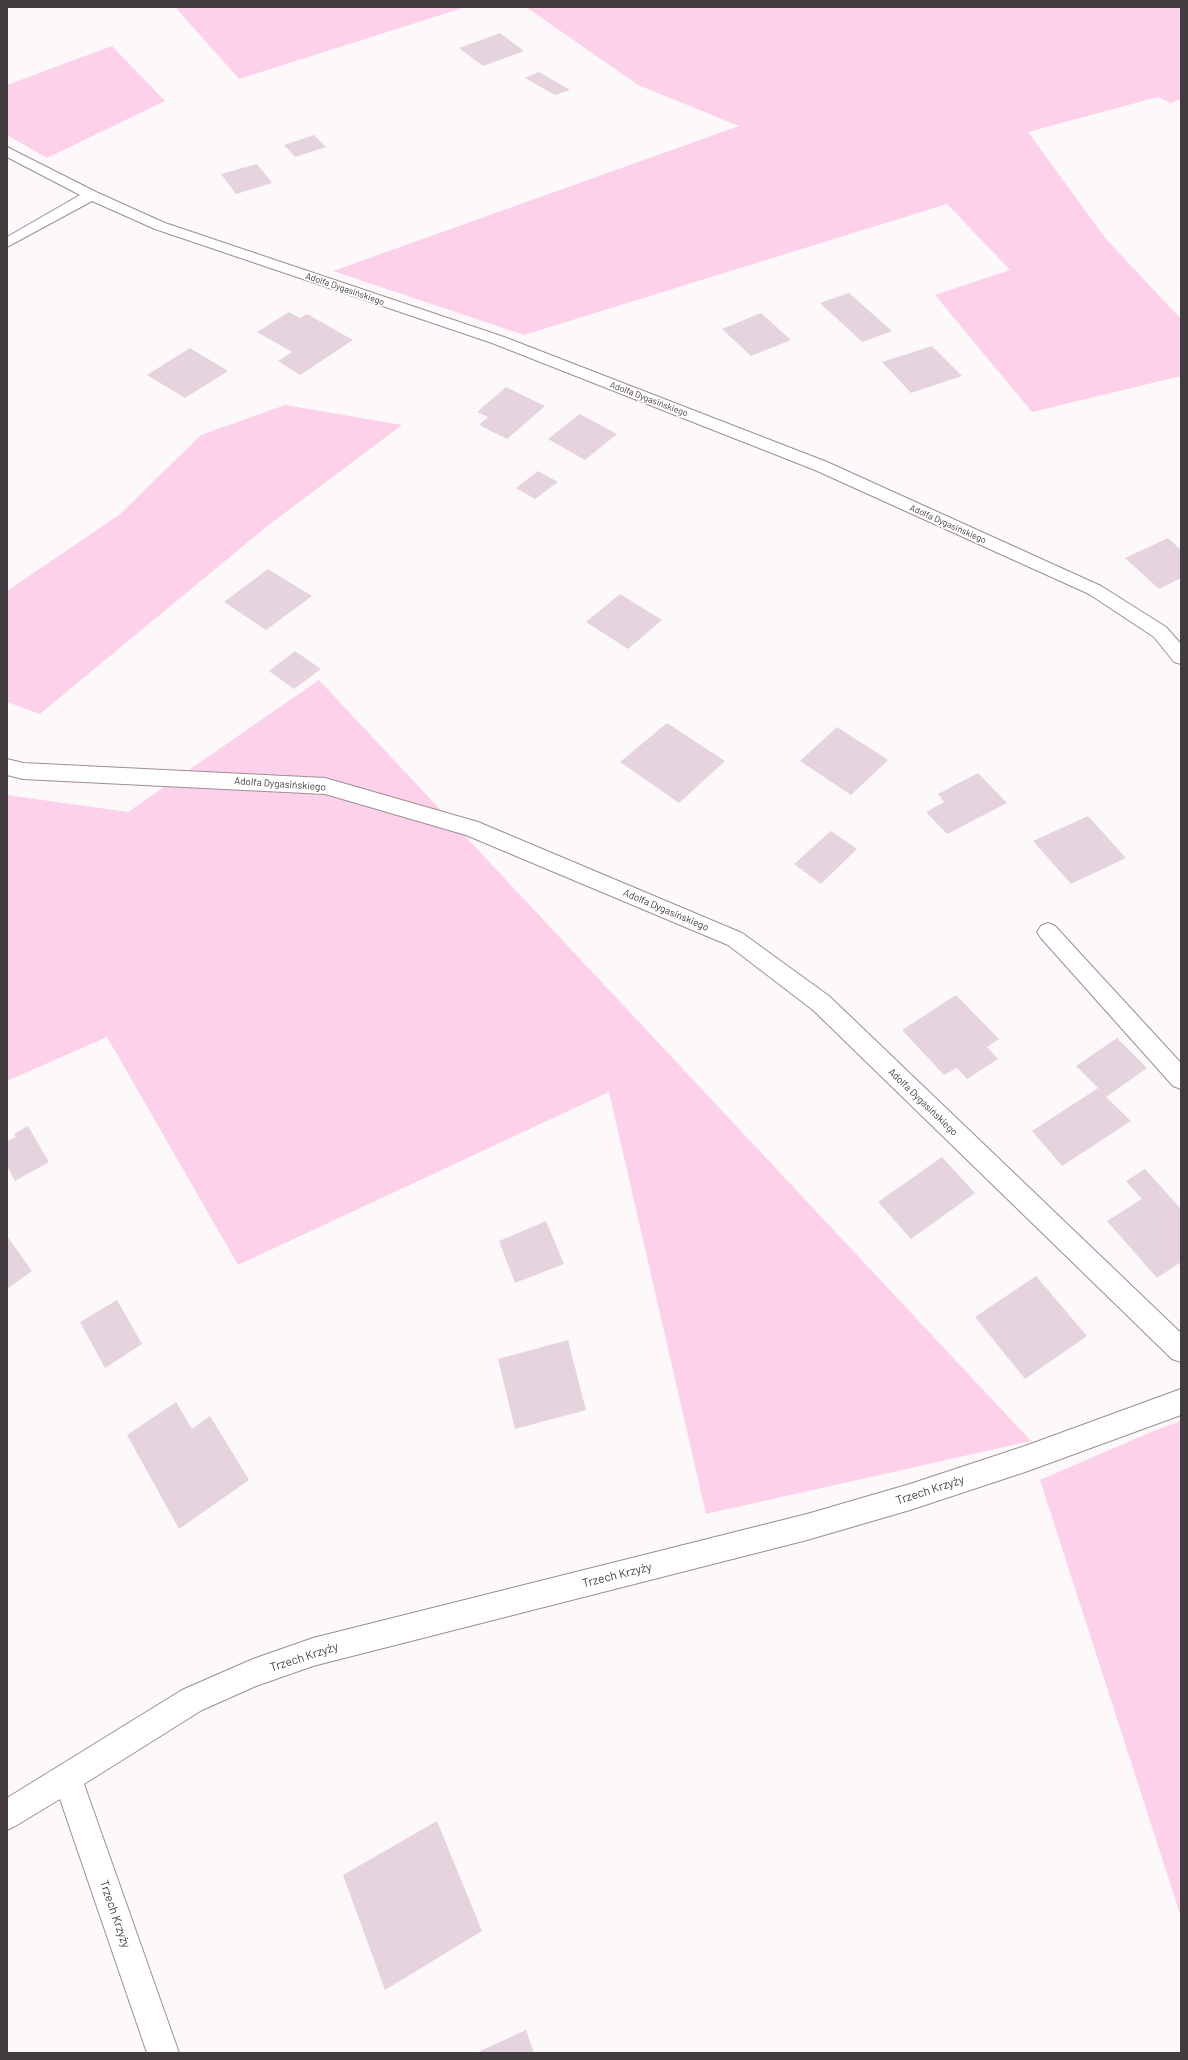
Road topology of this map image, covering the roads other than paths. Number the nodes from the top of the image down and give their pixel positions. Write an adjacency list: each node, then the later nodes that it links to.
1 (7, 151): 2 (street, Adolfa Dygasińskiego)
2 (91, 195): 3 (street); 4 (street, Adolfa Dygasińskiego)
3 (7, 243)
4 (1181, 657)
5 (7, 767): 8 (street, Adolfa Dygasińskiego)
6 (1048, 932): 7 (street)
7 (1181, 1079)
8 (1181, 1350)
9 (1181, 1402): 10 (street, Trzech Krzyży)
10 (68, 1776): 11 (street, Trzech Krzyży); 12 (street, Trzech Krzyży)
11 (7, 1815)
12 (162, 2053)

